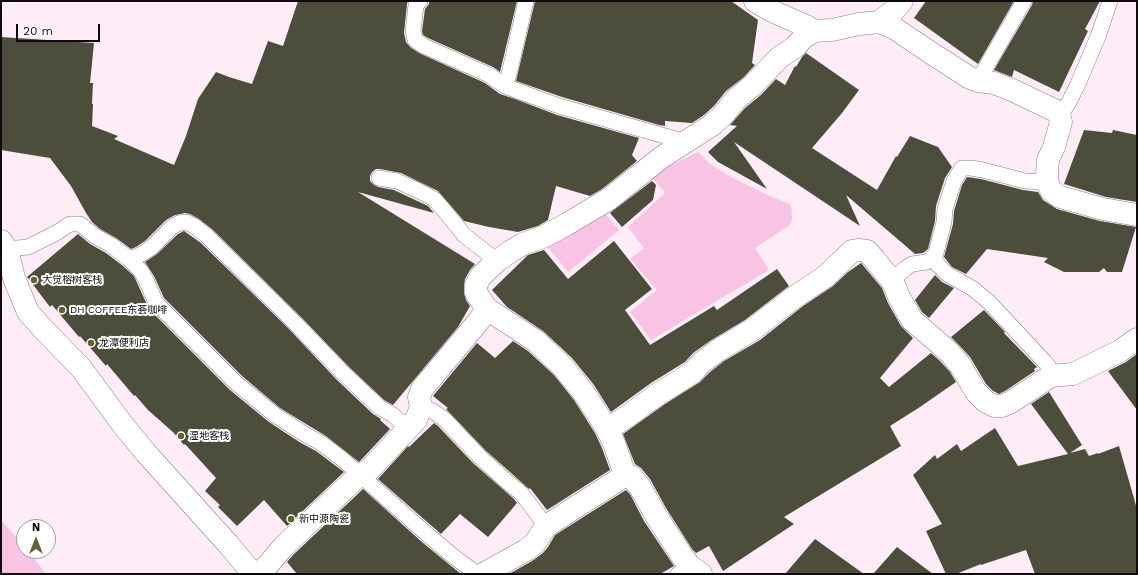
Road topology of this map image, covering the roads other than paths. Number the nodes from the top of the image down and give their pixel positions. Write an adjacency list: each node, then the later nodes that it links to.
1 (420, 1): 10 (lane)
2 (526, 1): 10 (lane)
3 (755, 1): 8 (street)
4 (902, 1): 7 (street)
5 (1024, 1): 9 (lane)
6 (1110, 1): 11 (lane)
7 (879, 22): 8 (street); 9 (street)
8 (814, 31): 12 (street)
9 (978, 81): 11 (street)
10 (505, 86): 12 (lane)
11 (1059, 114): 14 (street)
12 (686, 142): 19 (street)
13 (379, 178): 19 (lane)
14 (1047, 182): 15 (street); 17 (lane)
15 (1137, 215)
16 (4, 246): 18 (lane); 31 (street)
17 (933, 257): 20 (lane); 23 (lane)
18 (129, 259): 26 (lane); 28 (lane)
19 (497, 262): 21 (street)
20 (894, 282): 23 (street); 25 (street)
21 (487, 309): 24 (street); 25 (street)
22 (1137, 339): 23 (street)
23 (1052, 376)
24 (421, 407): 26 (street); 29 (lane)
25 (606, 427): 27 (street)
26 (409, 429): 28 (street)
27 (624, 474): 29 (street); 30 (street)
28 (361, 475): 31 (street); 32 (lane)
29 (546, 526): 33 (street)
30 (690, 571)
31 (253, 574)
32 (477, 574)
33 (483, 574)

